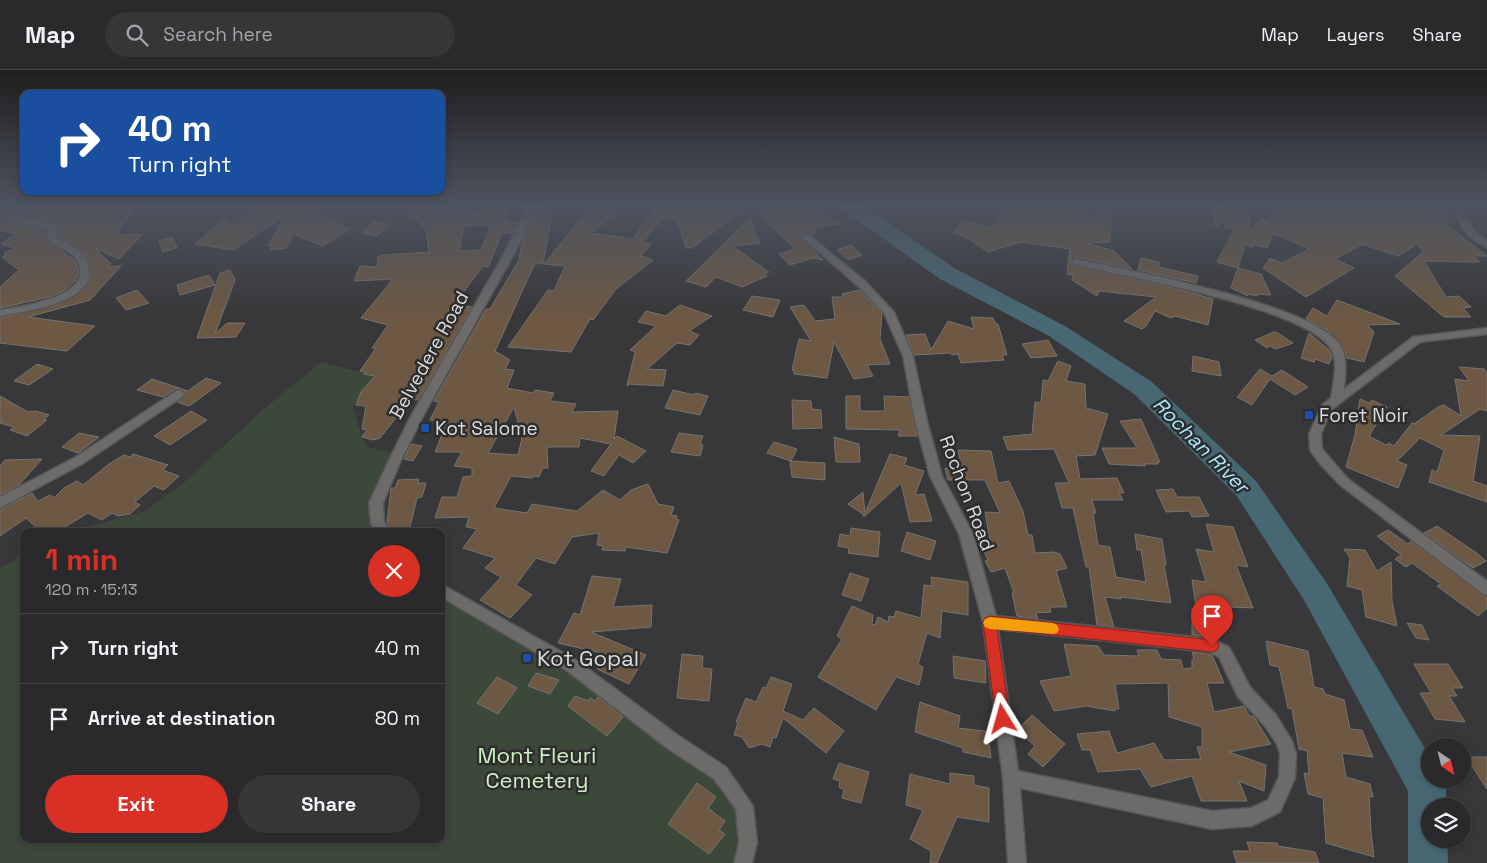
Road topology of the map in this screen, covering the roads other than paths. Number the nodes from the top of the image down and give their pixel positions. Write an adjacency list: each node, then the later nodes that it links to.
1 (56, 242): 5 (street)
2 (515, 242): 10 (street, Belvedere Road)
3 (813, 242): 14 (street, Rochon Road)
4 (1076, 262): 8 (street)
5 (0, 313)
6 (1487, 331): 8 (street)
7 (178, 394): 9 (street)
8 (1337, 400): 11 (street)
9 (0, 503)
10 (381, 528)
11 (1481, 579): 12 (street)
12 (1487, 589)
13 (445, 592): 16 (street)
14 (990, 622): 15 (street, Rochon Road); 15 (street)
15 (1011, 778): 17 (street, Rochon Road)
16 (743, 863)
17 (1018, 863)

